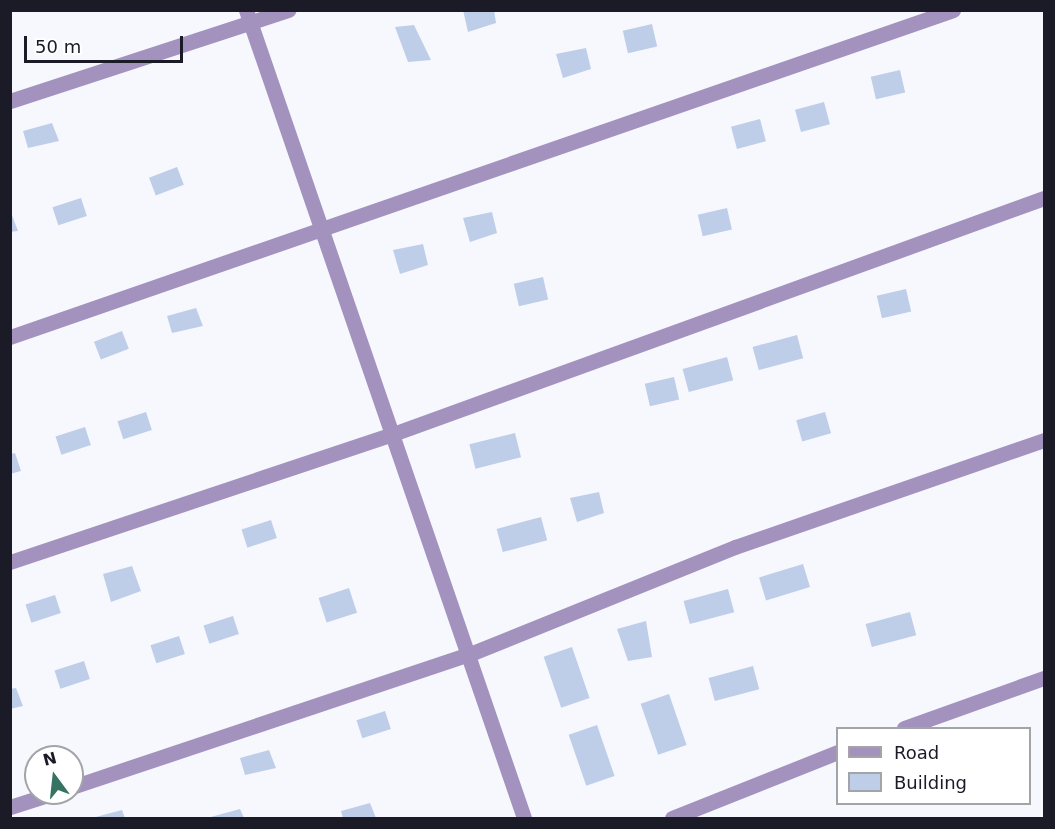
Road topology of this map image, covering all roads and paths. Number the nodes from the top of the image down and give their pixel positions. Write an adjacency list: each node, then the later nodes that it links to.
1 (289, 10): 3 (street)
2 (953, 10): 6 (street)
3 (248, 17): 4 (street); 6 (street)
4 (10, 101)
5 (1044, 198): 8 (street)
6 (323, 232): 7 (street); 8 (street)
7 (10, 337)
8 (393, 434): 10 (street); 11 (street)
9 (1044, 440): 11 (street)
10 (10, 562)
11 (470, 654): 15 (street); 16 (street)
12 (1044, 678): 13 (street)
13 (909, 727)
14 (836, 752): 17 (street)
15 (84, 783)
16 (524, 819)
17 (672, 819)

